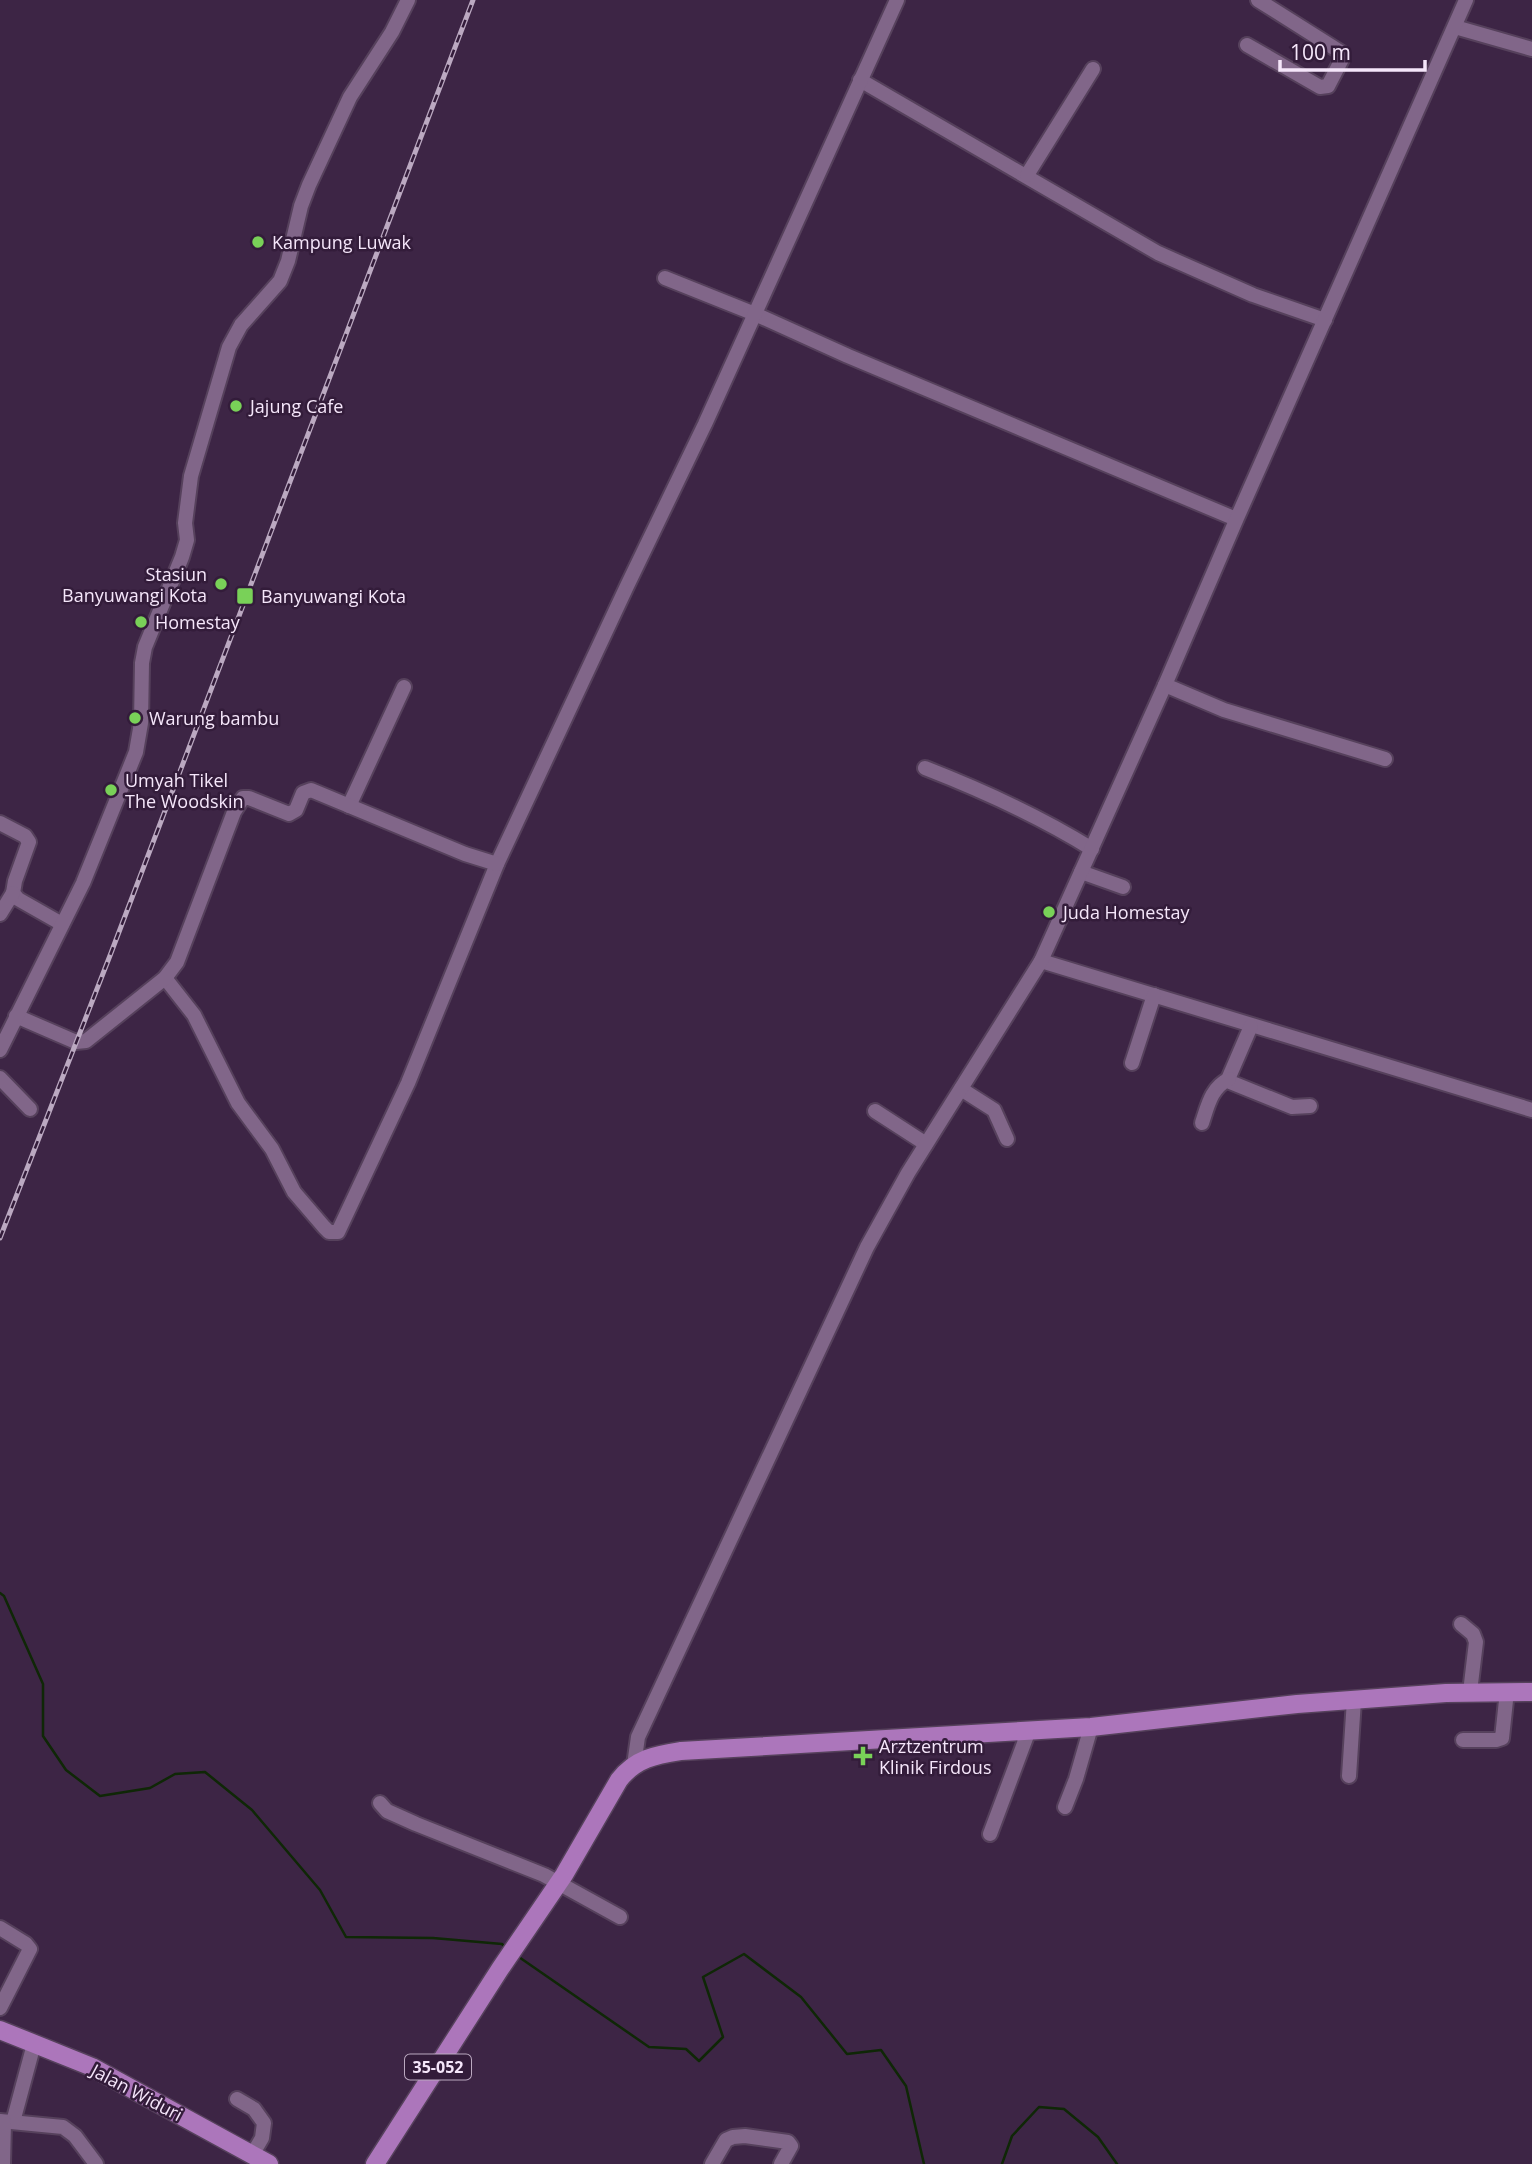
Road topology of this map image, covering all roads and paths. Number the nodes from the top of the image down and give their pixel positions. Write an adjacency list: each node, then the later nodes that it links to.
1 (408, 0): 28 (street)
2 (897, 0): 9 (street)
3 (1258, 0): 6 (street)
4 (1466, 0): 5 (street)
5 (1455, 27): 7 (street); 13 (street)
6 (1247, 45)
7 (1532, 49)
8 (1093, 69): 10 (street)
9 (860, 80): 10 (street); 12 (street)
10 (1027, 176): 13 (street)
11 (665, 278): 12 (street)
12 (755, 314): 14 (street); 22 (street)
13 (1325, 320): 14 (street)
14 (1236, 519): 15 (street)
15 (1166, 685): 17 (street); 21 (street)
16 (404, 687): 19 (street)
17 (1385, 759)
18 (925, 768): 21 (street)
19 (349, 806): 22 (street); 30 (street)
20 (0, 823): 25 (street)
21 (1092, 849): 23 (street)
22 (497, 864): 30 (street)
23 (1081, 872): 26 (street); 29 (street)
24 (0, 874): 25 (street)
25 (14, 887): 27 (street); 28 (street)
26 (1123, 887)
27 (0, 914)
28 (62, 924): 32 (street)
29 (1041, 961): 31 (street); 38 (street)
30 (165, 978): 32 (street)
31 (1154, 995): 33 (street); 35 (street)
32 (16, 1016): 34 (street)
33 (1251, 1026): 37 (street); 41 (street)
34 (0, 1050)
35 (1132, 1063)
36 (0, 1078): 40 (street)
37 (1229, 1079): 39 (street); 43 (street)
38 (961, 1089): 44 (street); 45 (street)
39 (1310, 1106)
40 (30, 1109)
41 (1532, 1110)
42 (875, 1111): 45 (street)
43 (1202, 1123)
44 (1007, 1139)
45 (926, 1144): 54 (street)
46 (1461, 1624): 48 (street)
47 (1507, 1691): 48 (main road); 49 (main road); 53 (street)
48 (1471, 1692): 50 (main road)
49 (1532, 1692)
50 (1354, 1700): 51 (main road); 55 (street)
51 (1091, 1727): 52 (main road); 57 (street)
52 (1029, 1730): 54 (main road); 58 (street)
53 (1463, 1740)
54 (634, 1765): 59 (main road, 35-052)
55 (1349, 1776)
56 (380, 1803): 59 (street)
57 (1065, 1807)
58 (990, 1835)
59 (558, 1884): 60 (street); 71 (main road, 35-052)
60 (620, 1917)
61 (0, 1928): 62 (street)
62 (0, 2006)
63 (0, 2030): 64 (main road, Jalan Widuri)
64 (34, 2044): 66 (street); 67 (main road, Jalan Widuri)
65 (237, 2099): 67 (street)
66 (6, 2122): 68 (street); 69 (street)
67 (257, 2147): 70 (main road, Jalan Widuri)
68 (3, 2164)
69 (96, 2164)
70 (269, 2164)
71 (375, 2164)
72 (712, 2164): 73 (street)
73 (781, 2164)

